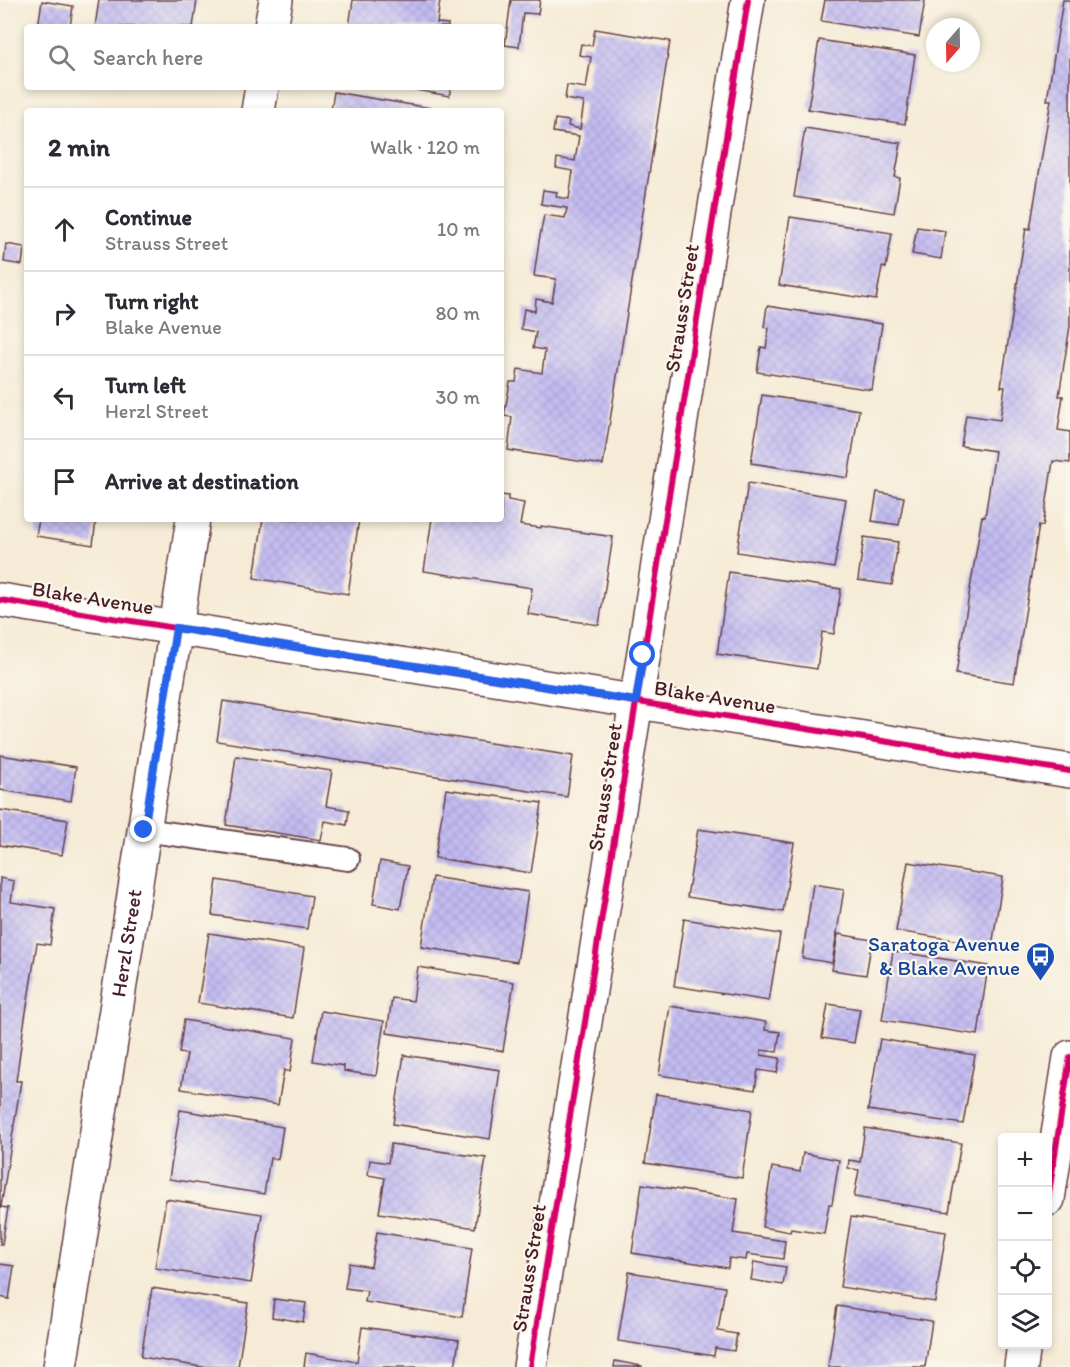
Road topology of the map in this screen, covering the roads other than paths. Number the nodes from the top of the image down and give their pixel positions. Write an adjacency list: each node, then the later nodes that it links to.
1 (276, 0): 3 (street)
2 (748, 0): 9 (street, Strauss Street)
3 (272, 24)
4 (262, 90): 5 (street)
5 (258, 108)
6 (193, 522): 8 (street, Herzl Street)
7 (0, 600): 8 (street, Blake Avenue)
8 (176, 628): 9 (street, Blake Avenue); 11 (street, Herzl Street)
9 (636, 701): 10 (street, Blake Avenue); 17 (street, Strauss Street)
10 (1070, 771)
11 (144, 830): 12 (lane); 16 (street, Herzl Street)
12 (348, 859)
13 (1070, 1057): 14 (street)
14 (1049, 1187)
15 (1023, 1349): 18 (street)
16 (60, 1367)
17 (530, 1367)
18 (1021, 1367)

